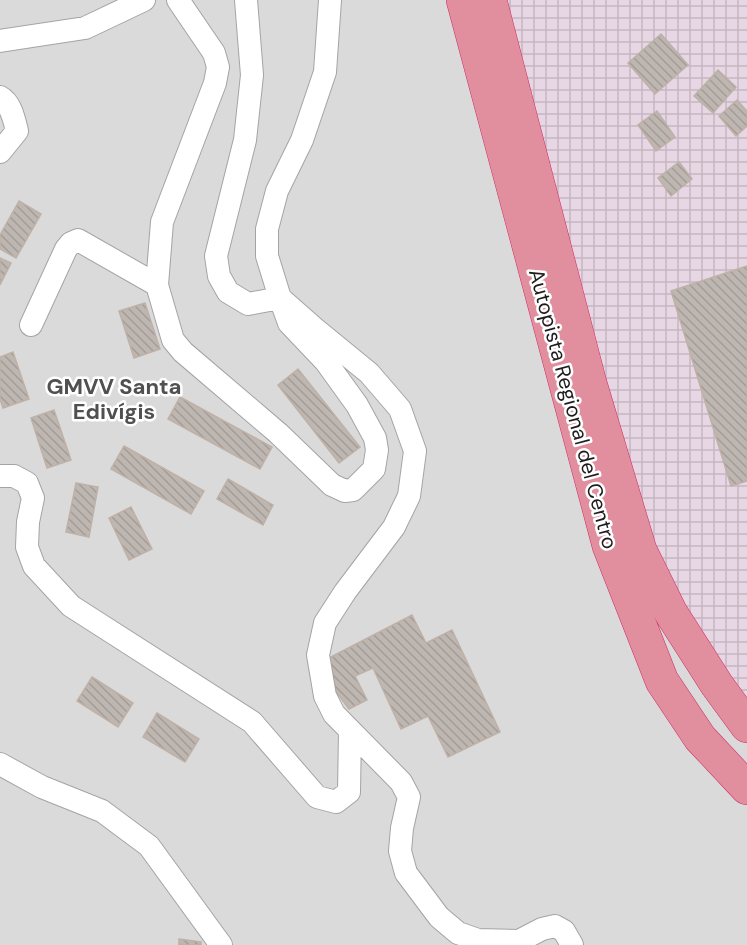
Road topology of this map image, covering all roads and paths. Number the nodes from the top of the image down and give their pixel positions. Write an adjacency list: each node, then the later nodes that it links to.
1 (144, 0): 7 (street)
2 (178, 0): 10 (street)
3 (246, 0): 11 (street)
4 (330, 0): 11 (street)
5 (463, 0): 17 (highway, Autopista Regional del Centro)
6 (490, 0): 14 (highway, Autopista Regional del Centro)
7 (0, 41)
8 (0, 97): 9 (street)
9 (0, 152)
10 (157, 285): 11 (street); 12 (street)
11 (280, 298): 15 (street)
12 (31, 325)
13 (0, 476): 15 (street)
14 (747, 726)
15 (350, 732): 18 (street)
16 (0, 764): 19 (street)
17 (747, 788)
18 (519, 943): 20 (street)
19 (221, 945)
20 (572, 945)

